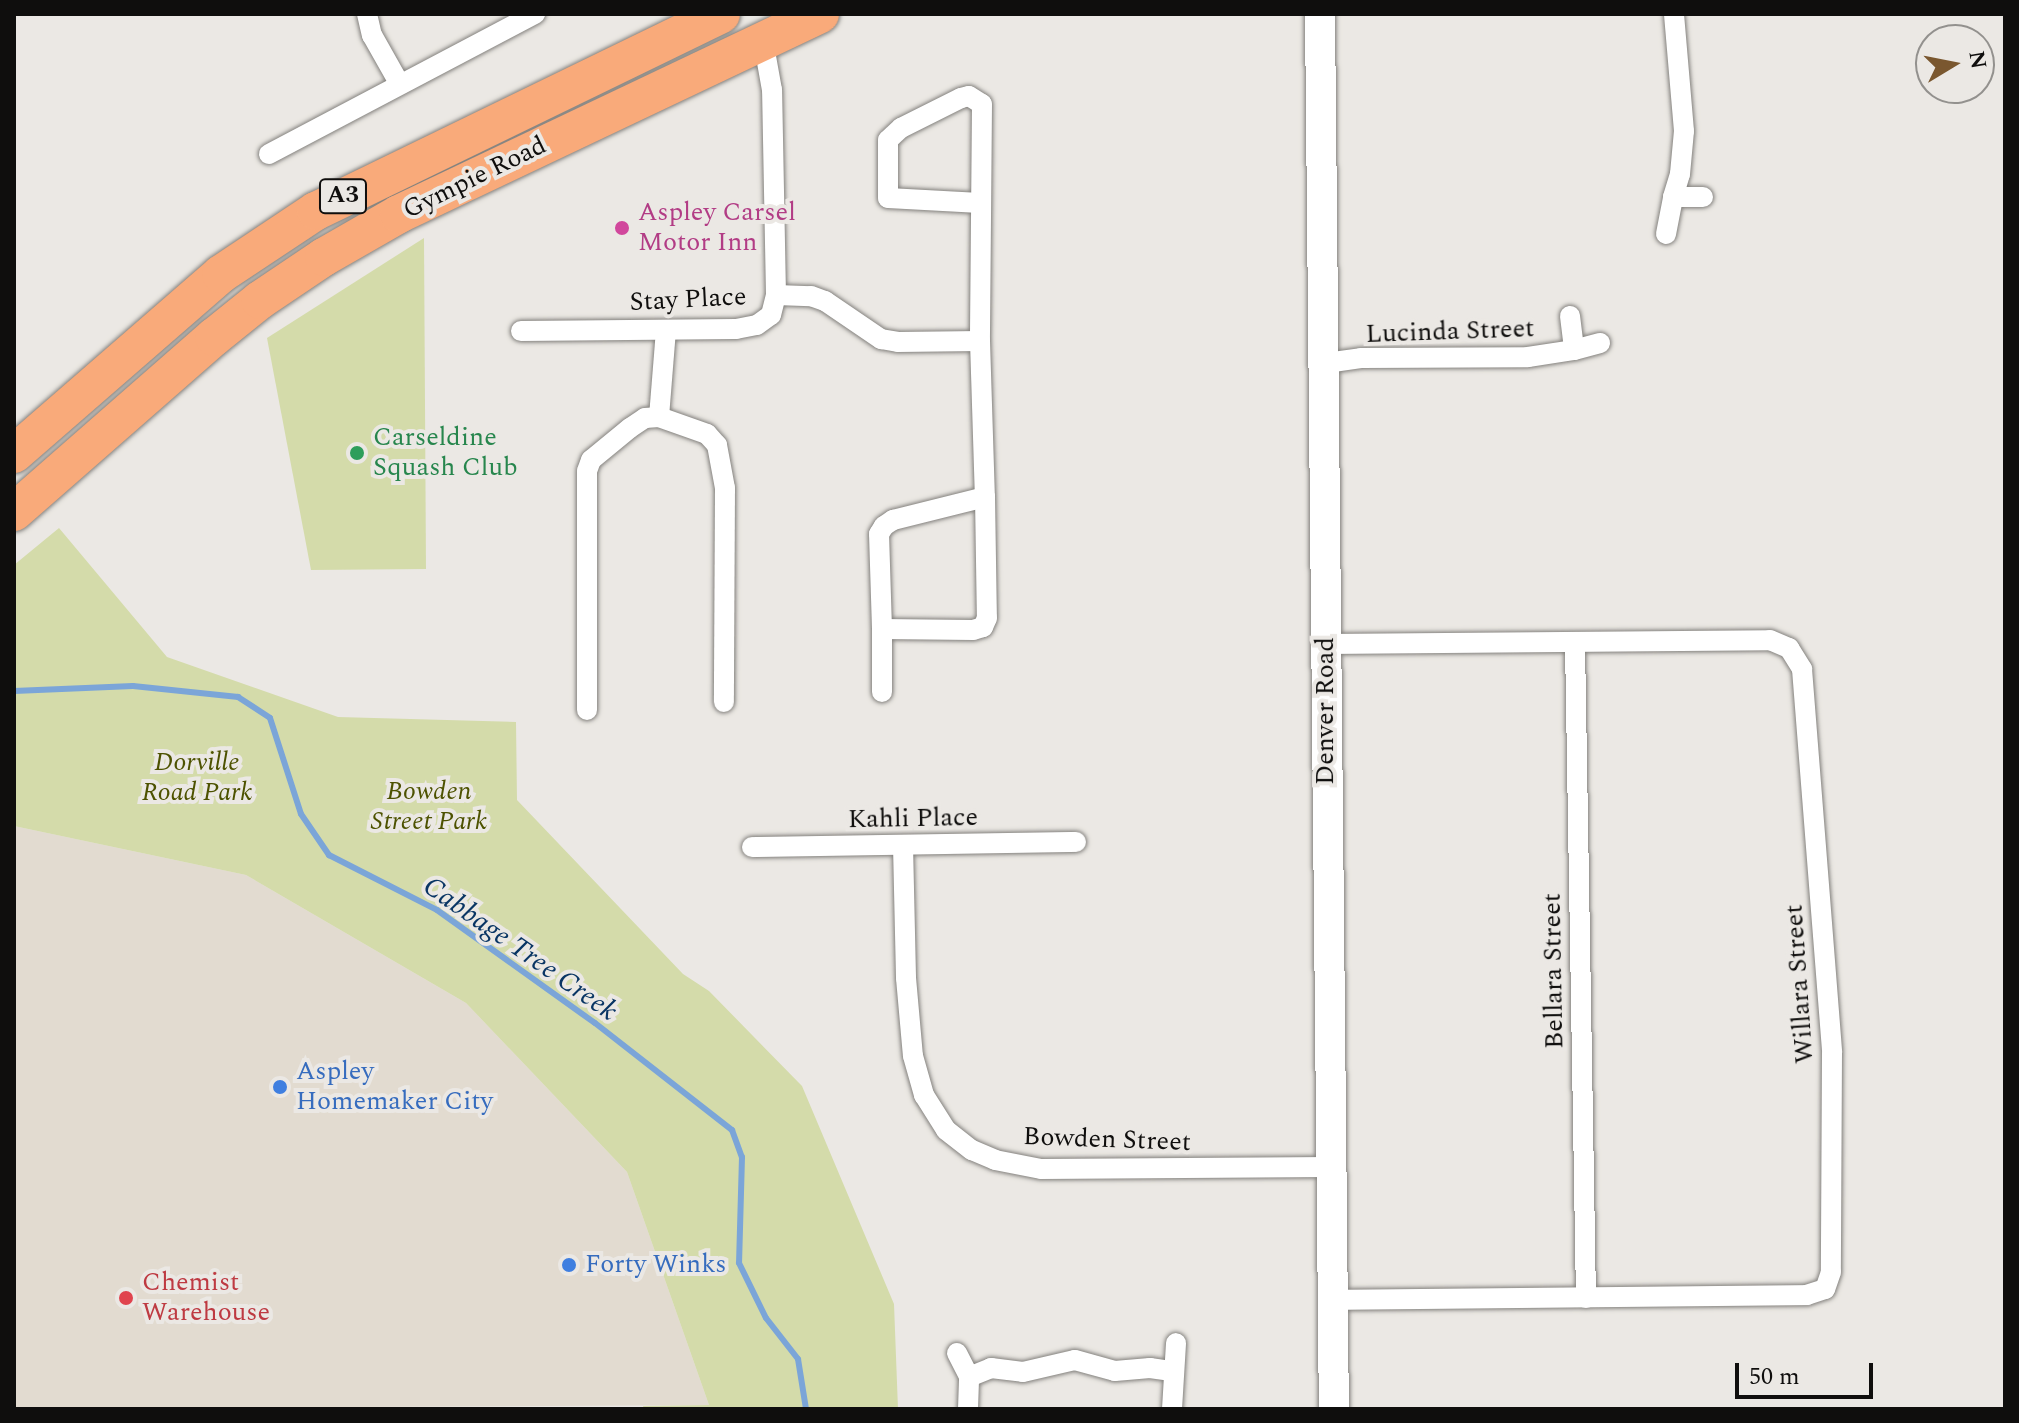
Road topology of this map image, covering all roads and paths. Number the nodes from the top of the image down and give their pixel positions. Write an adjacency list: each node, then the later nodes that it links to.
1 (367, 14): 8 (street)
2 (535, 14): 8 (street)
3 (721, 14): 23 (highway, Gympie Road / A3)
4 (820, 14): 7 (highway, Gympie Road / A3)
5 (1320, 14): 21 (street, Denver Road)
6 (1674, 14): 10 (street)
7 (763, 40): 14 (street, Stay Place); 25 (highway, Gympie Road / A3)
8 (399, 83): 9 (street)
9 (269, 154)
10 (1673, 197): 11 (street); 13 (street)
11 (1703, 197)
12 (980, 203): 12 (street); 18 (street)
13 (1666, 234)
14 (776, 295): 16 (street, Stay Place); 18 (street)
15 (1570, 316): 20 (street, Lucinda Street)
16 (666, 330): 17 (street, Stay Place); 22 (street)
17 (521, 331)
18 (980, 341): 24 (street)
19 (1600, 343): 20 (street, Lucinda Street)
20 (1574, 350): 21 (street, Lucinda Street)
21 (1326, 363): 28 (street, Denver Road)
22 (659, 417): 30 (street); 31 (street)
23 (14, 454)
24 (985, 497): 26 (street); 26 (street)
25 (14, 512)
26 (882, 629): 29 (street)
27 (1575, 643): 28 (street, Willara Street); 36 (street, Bellara Street); 36 (street, Willara Street)
28 (1326, 644): 35 (street, Denver Road)
29 (882, 692)
30 (724, 702)
31 (587, 710)
32 (1076, 842): 33 (street, Kahli Place)
33 (903, 845): 34 (street, Kahli Place); 35 (street, Bowden Street)
34 (752, 847)
35 (1330, 1167): 37 (street, Denver Road)
36 (1586, 1298): 37 (street, Willara Street)
37 (1331, 1300): 44 (street, Denver Road)
38 (1176, 1343): 40 (street)
39 (957, 1353): 41 (street)
40 (1172, 1371): 41 (street); 43 (street)
41 (969, 1377): 42 (street)
42 (968, 1409)
43 (1172, 1409)
44 (1334, 1409)

